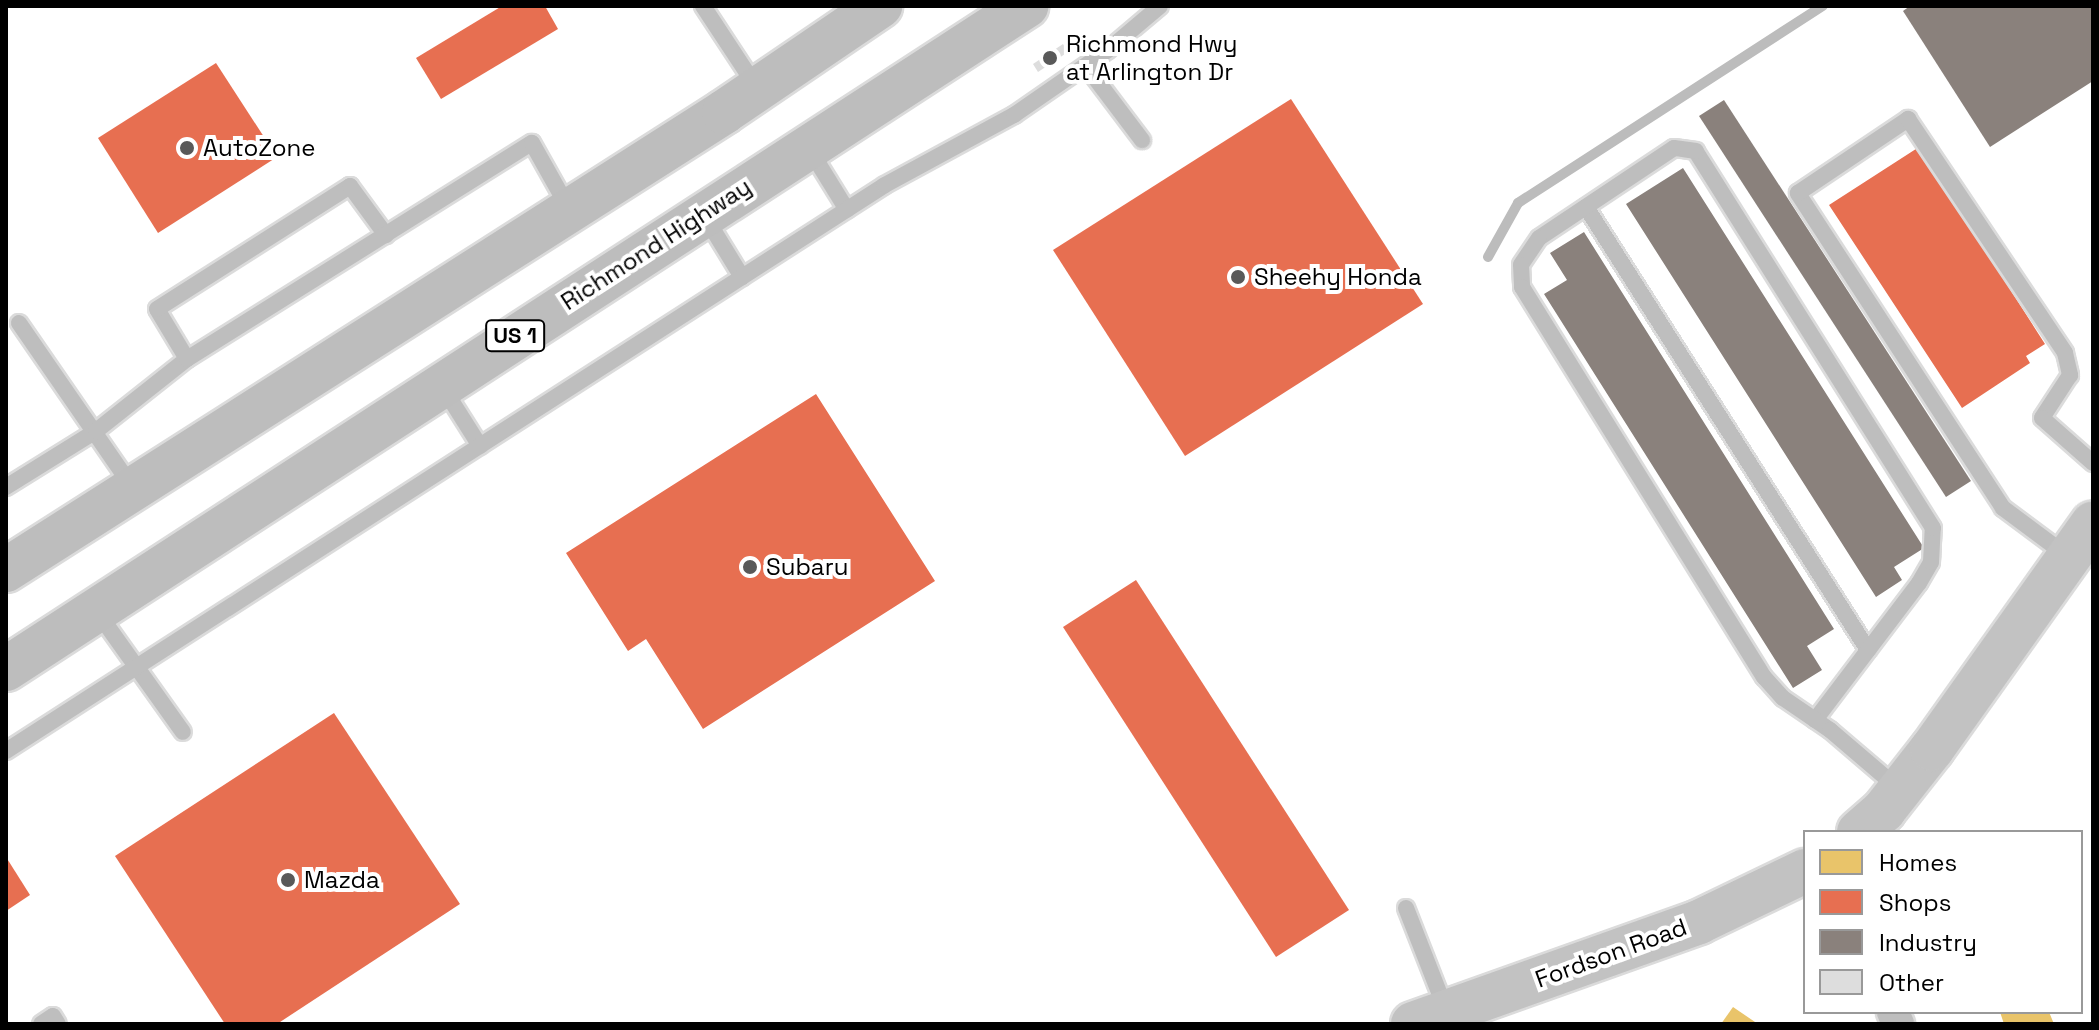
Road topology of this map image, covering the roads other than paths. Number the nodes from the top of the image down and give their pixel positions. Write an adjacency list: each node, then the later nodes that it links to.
1 (703, 6): 6 (lane)
2 (880, 6): 6 (highway)
3 (1026, 6): 8 (highway, Richmond Highway / US 1)
4 (1160, 6): 5 (lane)
5 (1086, 66): 7 (lane); 11 (lane)
6 (757, 89): 10 (highway)
7 (1142, 140)
8 (808, 145): 11 (lane); 12 (highway, Richmond Highway / US 1)
9 (1586, 207): 26 (lane); 26 (lane); 29 (lane)
10 (569, 209): 13 (lane); 22 (highway)
11 (847, 210): 14 (lane)
12 (703, 214): 14 (lane); 17 (highway, Richmond Highway / US 1)
13 (386, 235): 16 (lane); 16 (lane)
14 (742, 277): 19 (lane)
15 (19, 323): 18 (lane)
16 (187, 359): 18 (lane)
17 (441, 385): 19 (lane); 25 (highway, Richmond Highway / US 1)
18 (96, 431): 21 (lane); 22 (lane)
19 (480, 446): 27 (lane)
20 (2093, 463): 23 (lane)
21 (6, 487)
22 (133, 488): 24 (highway)
23 (2081, 540): 32 (street)
24 (6, 570)
25 (96, 610): 27 (lane); 28 (highway, Richmond Highway / US 1)
26 (1868, 650): 29 (lane)
27 (138, 666): 30 (lane); 31 (lane)
28 (6, 669)
29 (1815, 720): 32 (lane)
30 (183, 732)
31 (6, 751)
32 (1900, 790): 33 (street)
33 (1861, 830)
34 (1803, 872): 36 (street, Fordson Road)
35 (1406, 908): 36 (lane)
36 (1430, 1018)

